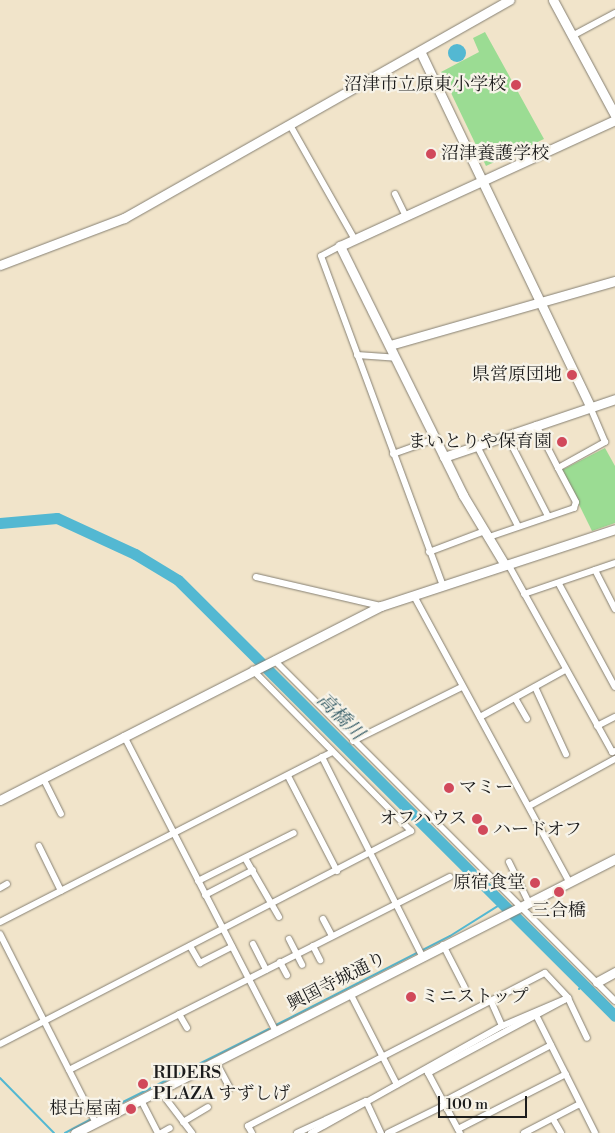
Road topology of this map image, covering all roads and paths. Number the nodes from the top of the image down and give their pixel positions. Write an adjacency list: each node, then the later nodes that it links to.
1 (510, 0): 5 (street)
2 (553, 0): 4 (street)
3 (615, 13): 4 (street)
4 (572, 36): 6 (street)
5 (420, 51): 8 (street); 9 (street)
6 (615, 115)
7 (615, 120): 9 (street)
8 (290, 125): 12 (street); 14 (street)
9 (484, 181): 11 (street); 16 (street)
10 (396, 194): 11 (street)
11 (406, 216): 12 (street)
12 (355, 240): 13 (street)
13 (340, 246): 17 (street); 18 (street)
14 (0, 265)
15 (615, 281): 16 (street)
16 (543, 301): 17 (street); 21 (street)
17 (390, 345): 19 (street)
18 (357, 355): 19 (street); 26 (street)
19 (396, 358): 24 (street)
20 (615, 399): 21 (street)
21 (590, 406): 22 (street); 28 (street)
22 (536, 425): 23 (street); 28 (street)
23 (507, 436): 25 (street); 29 (street)
24 (435, 439): 26 (street); 27 (street)
25 (477, 446): 27 (street); 30 (street)
26 (393, 454): 33 (street)
27 (444, 457): 32 (street)
28 (558, 468): 29 (street)
29 (548, 516): 30 (street)
30 (518, 526): 32 (street)
31 (614, 531): 35 (street)
32 (487, 534): 33 (street); 35 (street)
33 (429, 552): 39 (street)
34 (615, 563): 36 (street)
35 (507, 565): 39 (street); 40 (street)
36 (595, 570): 38 (street); 43 (street)
37 (256, 577): 42 (street)
38 (559, 584): 40 (street); 49 (street)
39 (443, 585): 41 (street)
40 (524, 594): 46 (street)
41 (414, 596): 42 (street); 48 (street)
42 (381, 606): 44 (street)
43 (615, 609)
44 (272, 661): 45 (street); 56 (street)
45 (253, 670): 55 (street); 58 (street)
46 (565, 670): 47 (street); 54 (street)
47 (535, 686): 50 (street); 59 (street)
48 (462, 687): 51 (street); 56 (street)
49 (615, 687)
50 (515, 698): 51 (street); 53 (street)
51 (480, 717): 65 (street)
52 (615, 717): 54 (street)
53 (527, 719)
54 (597, 726): 57 (street)
55 (124, 736): 63 (street); 67 (street)
56 (353, 741): 85 (street)
57 (615, 751)
58 (332, 752): 60 (street); 70 (street)
59 (566, 754)
60 (322, 757): 62 (street); 70 (street)
61 (615, 759): 65 (street)
62 (288, 776): 67 (street); 75 (street)
63 (43, 778): 64 (street); 66 (street)
64 (0, 800)
65 (528, 806): 78 (street)
66 (61, 814)
67 (174, 834): 77 (street); 81 (street)
68 (294, 834): 71 (street)
69 (39, 846): 81 (street)
70 (372, 853): 75 (street); 83 (street)
71 (245, 858): 74 (street); 77 (street)
72 (614, 861): 78 (street, 興国寺城通り)
73 (508, 862): 85 (street)
74 (252, 870): 82 (street); 84 (street)
75 (337, 871): 84 (street)
76 (450, 877): 83 (street)
77 (198, 881): 82 (street)
78 (569, 882): 85 (street, 興国寺城通り)
79 (7, 884): 80 (street)
80 (0, 888)
81 (61, 891): 88 (street)
82 (205, 895): 89 (street)
83 (396, 903): 91 (street); 98 (street)
84 (272, 904): 86 (street); 89 (street)
85 (522, 906): 94 (street, 興国寺城通り); 107 (street)
86 (279, 917)
87 (323, 919): 91 (street)
88 (0, 922)
89 (223, 929): 95 (street); 97 (street)
90 (0, 934): 115 (street)
91 (332, 936): 96 (street)
92 (289, 939): 99 (street)
93 (253, 944): 103 (street)
94 (443, 945): 98 (street, 興国寺城通り); 108 (street)
95 (190, 946): 97 (street); 115 (street)
96 (312, 946): 99 (street); 100 (street)
97 (232, 947): 106 (street)
98 (421, 953): 109 (street, 興国寺城通り)
99 (296, 954): 101 (street); 102 (street)
100 (320, 960)
101 (280, 962): 103 (street); 105 (street)
102 (302, 965)
103 (266, 970): 106 (street)
104 (615, 972): 107 (street)
105 (287, 976)
106 (249, 978): 113 (street); 118 (street)
107 (597, 982): 112 (street)
108 (465, 988)
109 (350, 993): 118 (street, 興国寺城通り); 122 (street)
110 (568, 998): 111 (street); 114 (street); 119 (street)
111 (491, 1001): 116 (street); 122 (street)
112 (615, 1001)
113 (179, 1014): 117 (street); 124 (street)
114 (536, 1014): 116 (street); 121 (street); 125 (street)
115 (44, 1021): 120 (street); 124 (street)
116 (502, 1026): 125 (street)
117 (187, 1028)
118 (276, 1032): 123 (street, 興国寺城通り)
119 (587, 1038)
120 (0, 1044)
121 (551, 1045): 126 (street); 132 (street)
122 (383, 1056): 127 (street); 143 (street)
123 (216, 1062): 128 (street); 129 (street, 興国寺城通り)
124 (69, 1070): 137 (street)
125 (427, 1072): 127 (street); 132 (street)
126 (566, 1074): 133 (street); 139 (street)
127 (397, 1085): 131 (street)
128 (230, 1088)
129 (160, 1091): 130 (street, 興国寺城通り); 136 (street)
130 (141, 1100): 137 (street, 興国寺城通り); 141 (street)
131 (366, 1101): 144 (street); 145 (street); 146 (street)
132 (444, 1103): 139 (street); 147 (street)
133 (580, 1104): 135 (street); 150 (street)
134 (208, 1107): 136 (street)
135 (553, 1119): 148 (street); 149 (street)
136 (183, 1122): 142 (street)
137 (96, 1123): 140 (street, 興国寺城通り)
138 (170, 1128): 141 (street)
139 (459, 1131)
140 (78, 1132)
141 (159, 1133)
142 (192, 1133)
143 (252, 1133)
144 (296, 1133)
145 (311, 1133)
146 (381, 1133)
147 (388, 1133)
148 (524, 1133)
149 (561, 1133)
150 (595, 1133)

